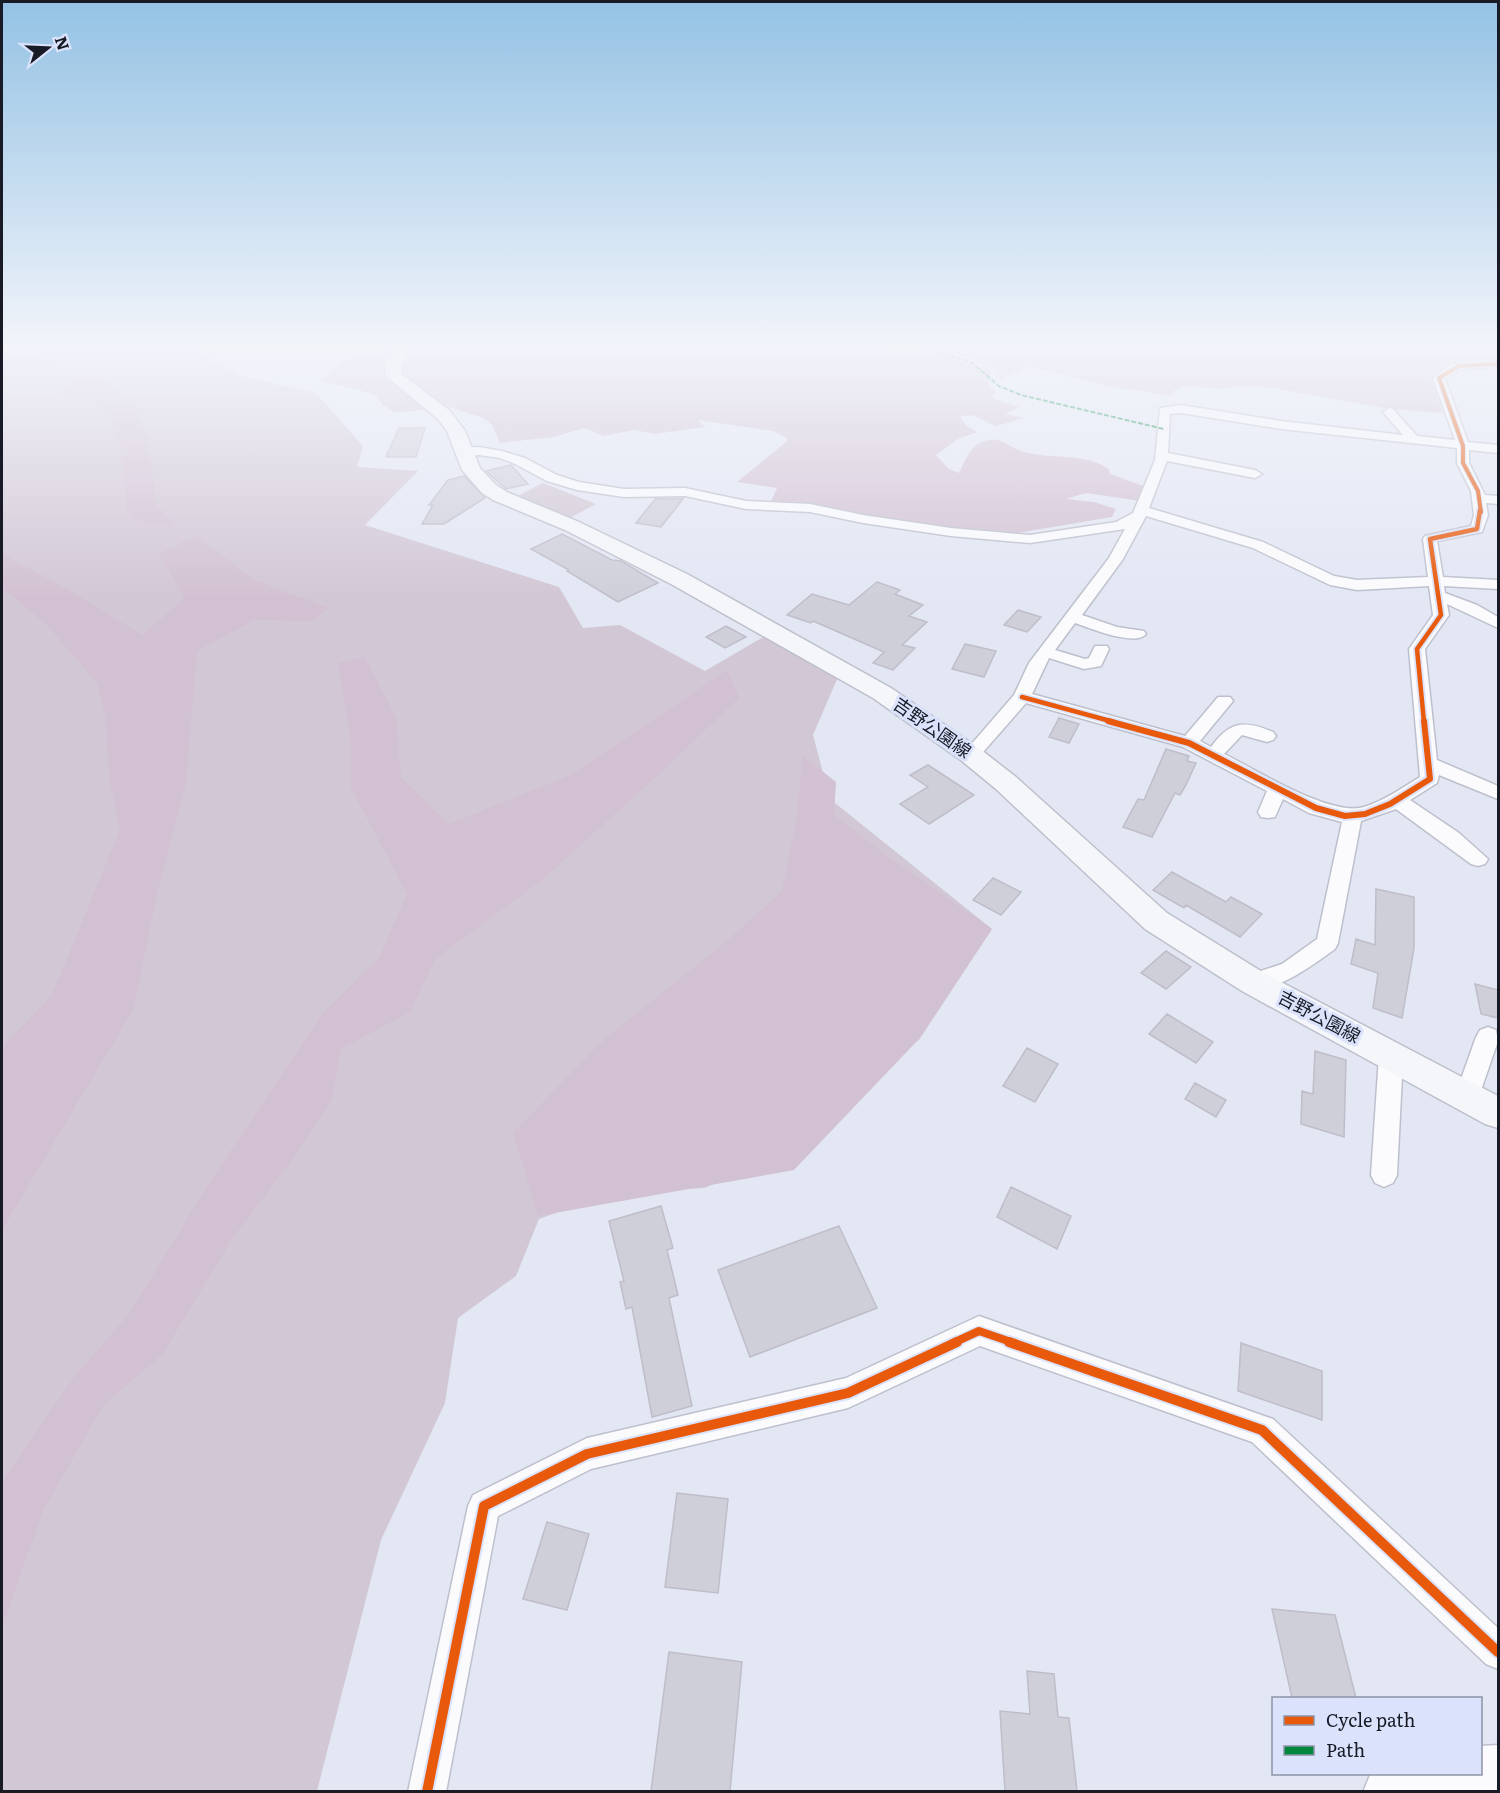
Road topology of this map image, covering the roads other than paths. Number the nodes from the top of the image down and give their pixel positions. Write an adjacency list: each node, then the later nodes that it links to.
1 (456, 432): 11 (main road, 吉野公園線)
2 (1163, 432): 12 (street)
3 (1343, 432): 6 (street)
4 (1406, 432): 7 (street)
5 (1458, 432): 8 (street)
6 (1374, 435): 7 (street); 10 (street)
7 (1413, 439): 8 (street)
8 (1463, 446): 9 (street); 14 (street)
9 (1498, 449)
10 (1371, 451)
11 (462, 452): 16 (street); 28 (main road, 吉野公園線)
12 (1161, 456): 13 (street); 16 (street)
13 (1255, 474)
14 (1479, 498): 15 (street); 18 (street)
15 (1498, 500)
16 (1140, 512): 18 (street); 19 (street)
17 (1498, 584): 18 (street)
18 (1436, 588): 20 (street); 30 (street)
19 (1073, 617): 21 (street); 23 (street)
20 (1498, 623)
21 (1138, 634)
22 (1101, 649): 23 (street)
23 (1045, 652): 24 (street)
24 (1022, 697): 27 (street); 28 (street)
25 (1224, 701): 27 (street)
26 (1268, 736): 29 (street)
27 (1189, 743): 29 (street)
28 (971, 755): 37 (main road, 吉野公園線)
29 (1214, 755): 31 (street)
30 (1428, 763): 32 (street); 33 (street)
31 (1278, 788): 34 (street); 35 (street)
32 (1498, 793)
33 (1397, 800): 35 (street); 36 (street)
34 (1268, 812)
35 (1349, 815): 37 (street)
36 (1478, 859)
37 (1253, 982): 39 (main road, 吉野公園線)
38 (1488, 1037): 40 (street)
39 (1391, 1056): 40 (main road, 吉野公園線); 42 (street)
40 (1467, 1096): 41 (main road, 吉野公園線)
41 (1498, 1113)
42 (1384, 1175)
43 (1498, 1652): 47 (street)
44 (1498, 1768): 45 (street)
45 (1482, 1770)
46 (1454, 1775): 48 (street)
47 (427, 1791)
48 (1387, 1791)

